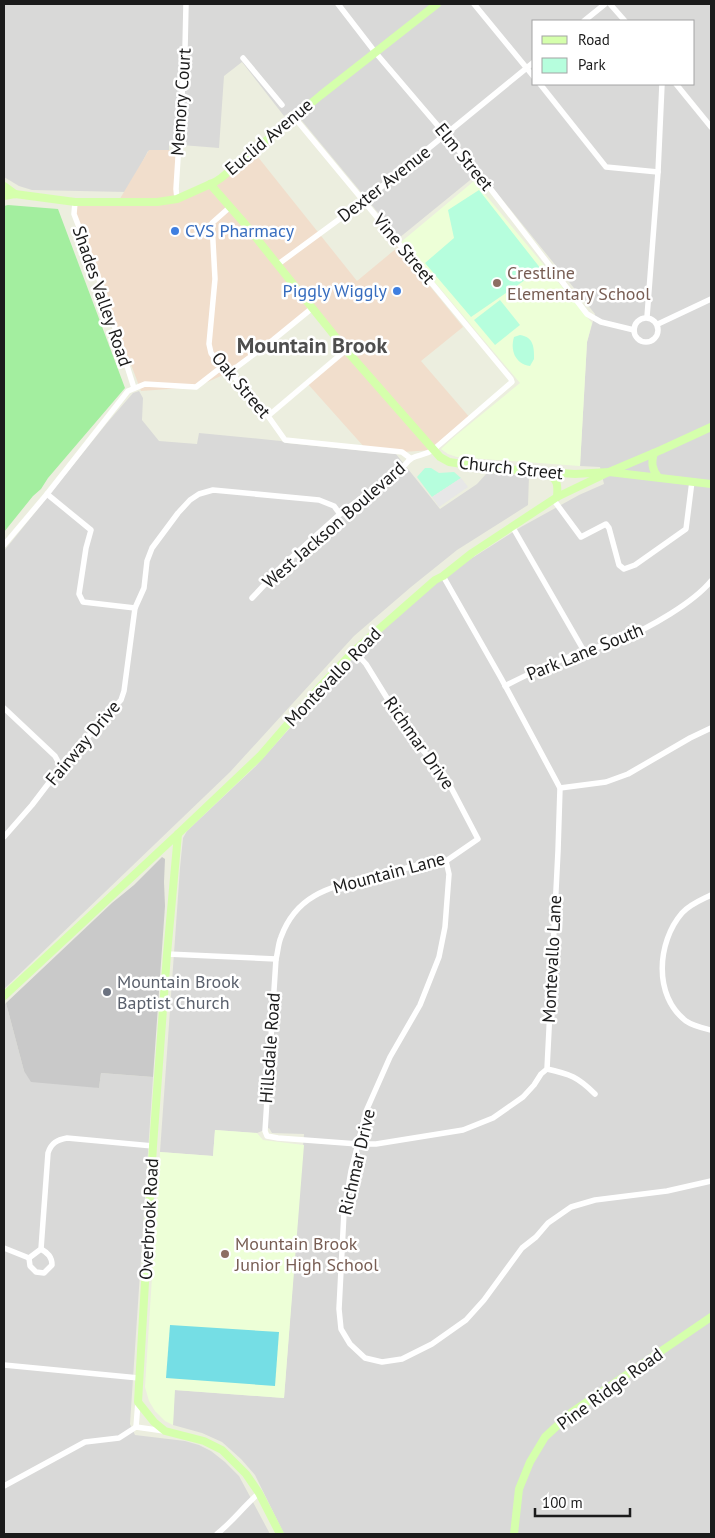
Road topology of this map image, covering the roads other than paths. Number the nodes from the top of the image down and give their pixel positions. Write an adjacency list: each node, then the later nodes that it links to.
1 (186, 4): 26 (street, Memory Court)
2 (338, 4): 9 (street, Elm Street)
3 (437, 4): 9 (street, Euclid Avenue)
4 (474, 4): 12 (street)
5 (605, 4): 7 (street)
6 (610, 4): 8 (street)
7 (585, 20)
8 (624, 20)
9 (376, 52): 18 (street, Euclid Avenue); 20 (street, Elm Street)
10 (243, 58): 17 (street)
11 (532, 64): 12 (street, Dexter Avenue)
12 (526, 68): 13 (street); 20 (street, Dexter Avenue)
13 (532, 75)
14 (541, 85): 21 (street)
15 (662, 85): 21 (street)
16 (677, 85): 19 (street)
17 (282, 105)
18 (294, 117): 22 (street, Euclid Avenue); 28 (street, Vine Street)
19 (711, 127)
20 (446, 134): 28 (street, Dexter Avenue); 35 (street, Elm Street)
21 (658, 172): 33 (street)
22 (210, 184): 26 (street, Euclid Avenue); 29 (street, Church Street)
23 (4, 186): 24 (street)
24 (15, 194): 25 (street); 27 (street, Euclid Avenue)
25 (4, 196)
26 (177, 199): 27 (street, Euclid Avenue)
27 (75, 202): 40 (street, Shades Valley Road)
28 (364, 202): 30 (street, Dexter Avenue); 39 (street, Vine Street)
29 (230, 207): 30 (street, Church Street); 37 (street, Oak Street)
30 (278, 265): 32 (street, Church Street)
31 (711, 299): 34 (street)
32 (311, 309): 36 (street, Church Street); 38 (street)
33 (647, 317): 34 (street); 35 (street)
34 (658, 324): 35 (street)
35 (634, 330)
36 (346, 350): 41 (street); 43 (street, Church Street)
37 (223, 366): 38 (street, Oak Street); 40 (street)
38 (230, 372): 41 (street, Oak Street)
39 (512, 382): 43 (street, West Jackson Boulevard)
40 (134, 388): 51 (street)
41 (268, 416): 45 (street, Oak Street)
42 (711, 427): 44 (street, Montevallo Road)
43 (433, 450): 45 (street, West Jackson Boulevard); 46 (street, Church Street)
44 (654, 454): 47 (street, Montevallo Road); 48 (street)
45 (410, 458): 53 (street, West Jackson Boulevard)
46 (543, 472): 47 (street, Church Street); 52 (street)
47 (609, 472): 48 (street); 52 (street, Montevallo Road)
48 (658, 477): 49 (street)
49 (692, 481): 50 (street); 52 (street)
50 (711, 484)
51 (47, 494): 55 (street); 59 (street)
52 (555, 498): 54 (street, Montevallo Road)
53 (340, 514): 58 (street, West Jackson Boulevard); 59 (street, Fairway Drive)
54 (512, 526): 56 (street, Montevallo Road); 61 (street)
55 (4, 545)
56 (443, 576): 60 (street, Montevallo Road); 62 (street)
57 (711, 581): 61 (street, Park Lane South)
58 (252, 598)
59 (135, 608): 65 (street, Fairway Drive)
60 (354, 651): 67 (street, Montevallo Road); 69 (street, Richmar Drive)
61 (584, 651): 62 (street, Park Lane South)
62 (505, 686): 66 (street)
63 (4, 708): 65 (street)
64 (711, 728): 66 (street)
65 (62, 767): 68 (street, Fairway Drive)
66 (560, 788): 76 (street, Montevallo Lane)
67 (178, 834): 72 (street, Overbrook Road); 74 (street, Montevallo Road)
68 (4, 837)
69 (478, 839): 70 (street, Mountain Lane)
70 (446, 861): 73 (street, Mountain Lane); 78 (street, Richmar Drive)
71 (711, 895): 75 (street)
72 (167, 954): 73 (street); 79 (street, Overbrook Road)
73 (276, 959): 78 (street, Hillsdale Road)
74 (4, 996)
75 (711, 1030)
76 (547, 1069): 77 (street); 78 (street)
77 (595, 1094)
78 (358, 1144): 80 (street, Richmar Drive)
79 (153, 1146): 82 (street); 86 (street, Overbrook Road)
80 (711, 1181)
81 (4, 1248): 83 (street)
82 (41, 1249): 83 (street); 83 (street)
83 (29, 1258)
84 (711, 1317): 94 (street, Pine Ridge Road)
85 (4, 1365): 86 (street)
86 (139, 1378): 87 (street, Overbrook Road)
87 (138, 1402): 88 (street); 89 (street)
88 (136, 1427): 89 (street); 90 (street)
89 (165, 1431): 91 (street)
90 (4, 1486)
91 (259, 1493): 92 (street); 93 (street)
92 (217, 1534)
93 (280, 1534)
94 (514, 1534)

